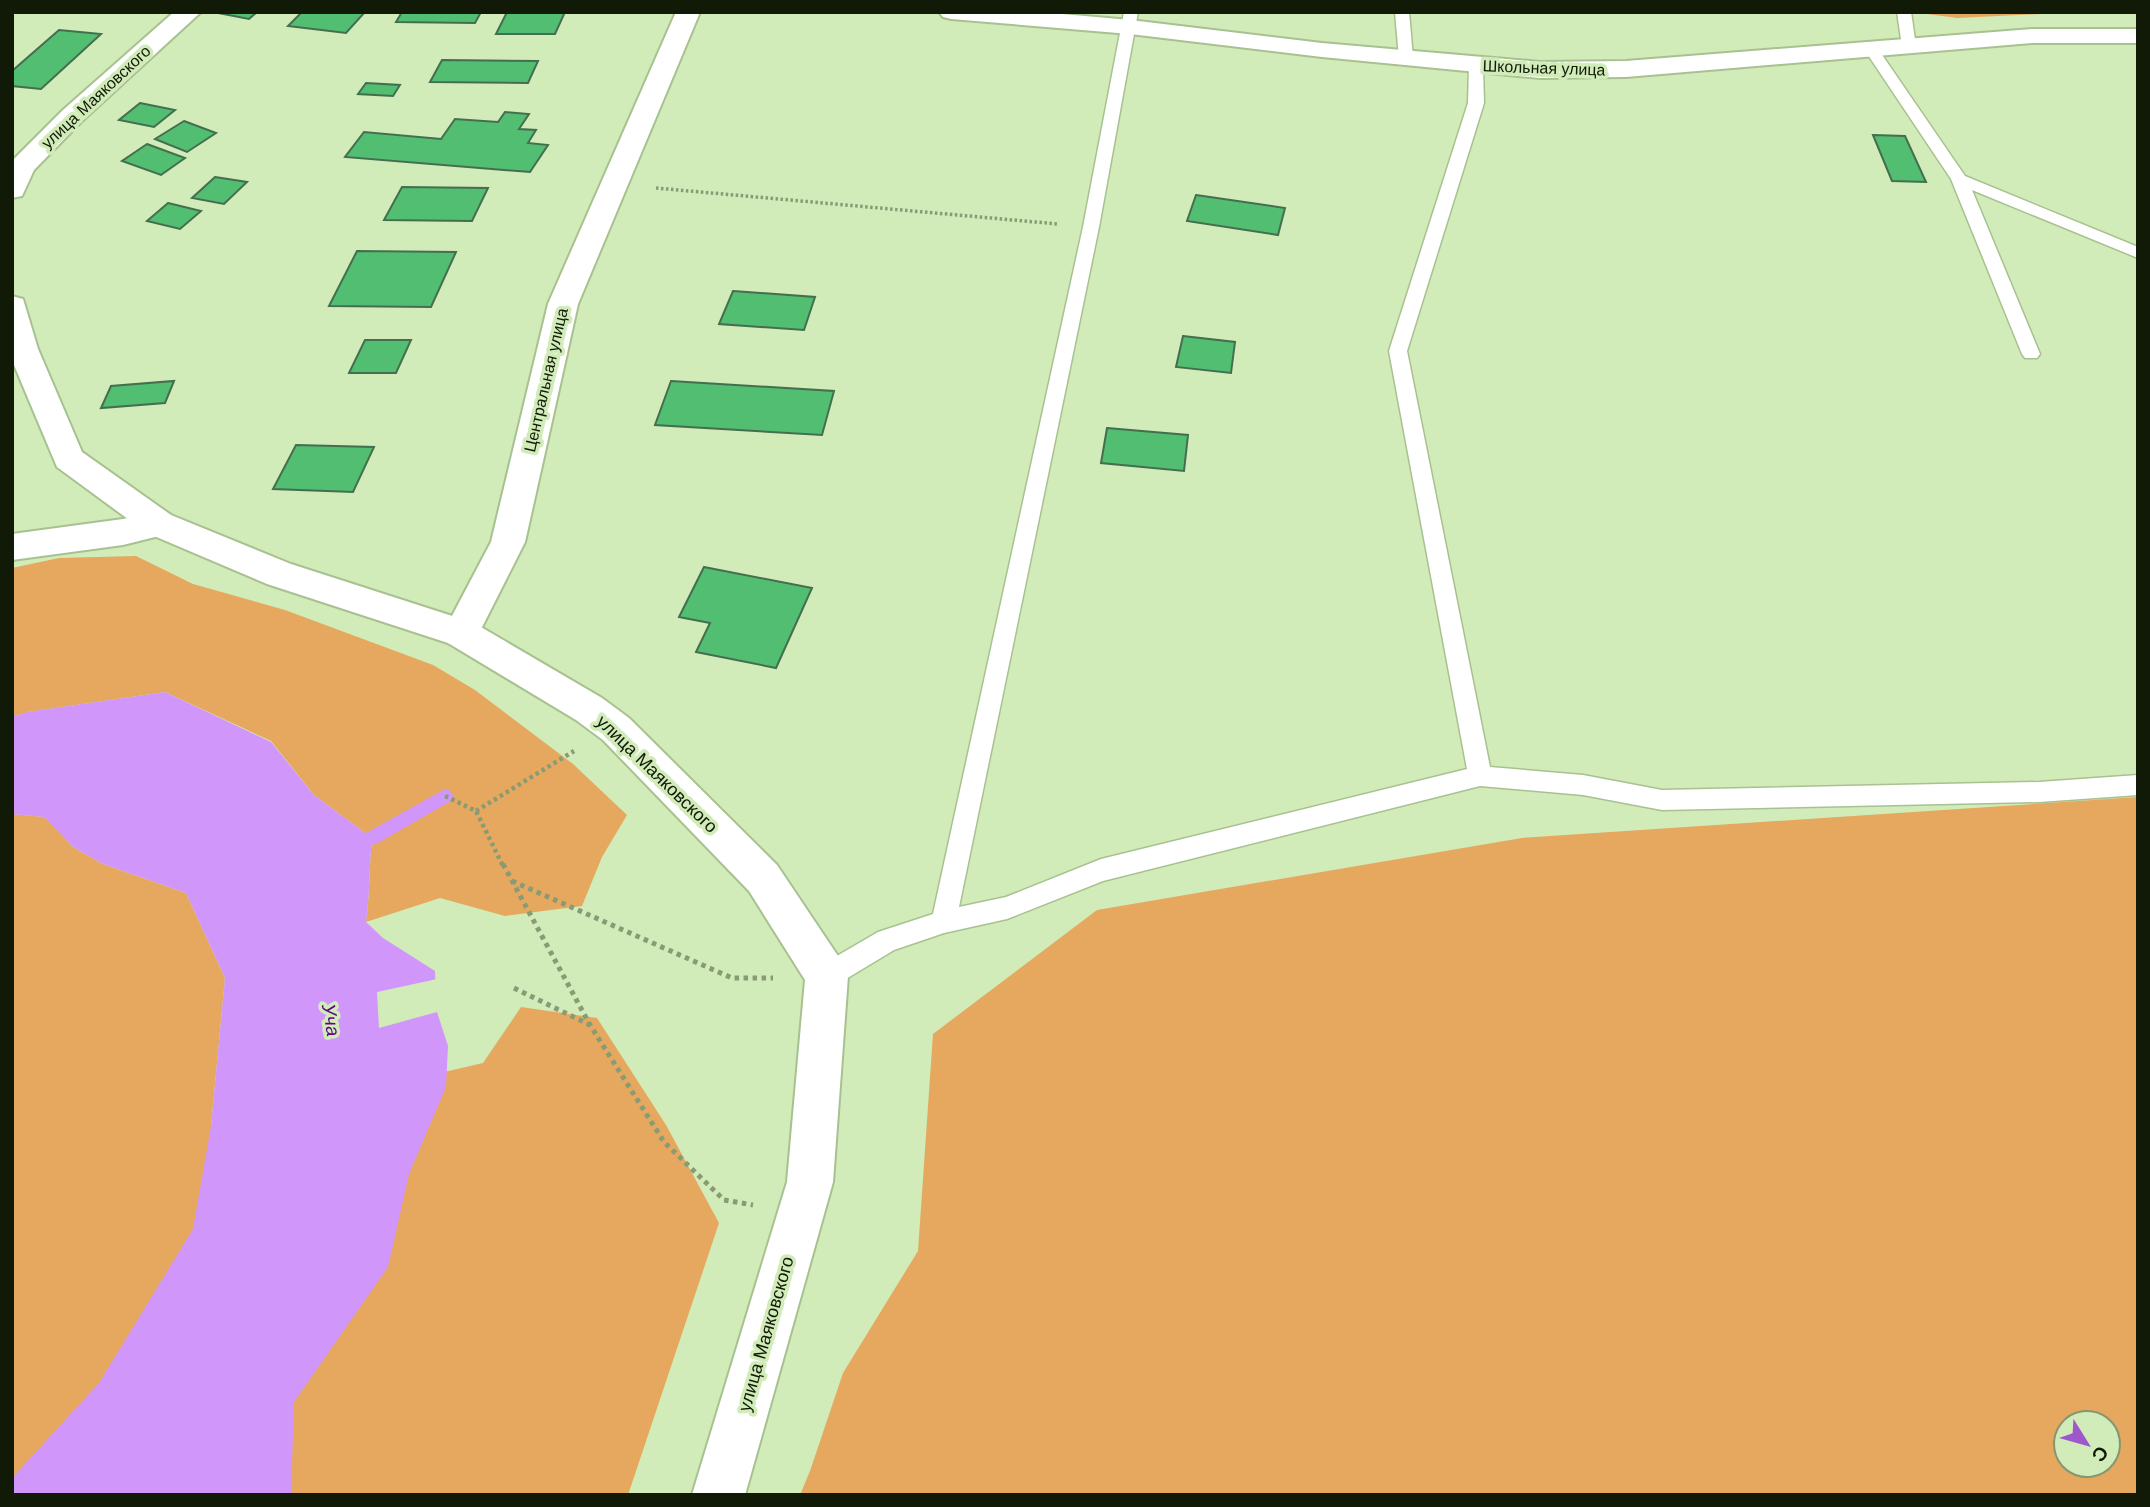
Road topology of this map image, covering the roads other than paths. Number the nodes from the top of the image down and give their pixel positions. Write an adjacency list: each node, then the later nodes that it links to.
1 (189, 12): 13 (street, улица Маяковского)
2 (688, 12): 19 (street, Центральная улица)
3 (951, 12): 6 (street, Школьная улица)
4 (1402, 12): 10 (lane)
5 (1904, 12): 8 (lane)
6 (1131, 20): 10 (street, Школьная улица); 22 (lane)
7 (2138, 36): 8 (street, Школьная улица)
8 (1909, 46): 9 (street, Школьная улица)
9 (1871, 49): 11 (street, Школьная улица); 12 (lane)
10 (1406, 58): 11 (street, Школьная улица)
11 (1476, 66): 20 (lane)
12 (1959, 179): 14 (lane); 16 (lane)
13 (12, 190)
14 (2138, 253)
15 (12, 306): 17 (street, улица Маяковского)
16 (2031, 354)
17 (159, 524): 18 (street); 19 (street, улица Маяковского)
18 (12, 547)
19 (461, 633): 23 (street, улица Маяковского)
20 (1480, 776): 21 (lane); 22 (lane)
21 (2138, 786)
22 (944, 922): 23 (lane)
23 (827, 976): 24 (street, улица Маяковского)
24 (718, 1495)

